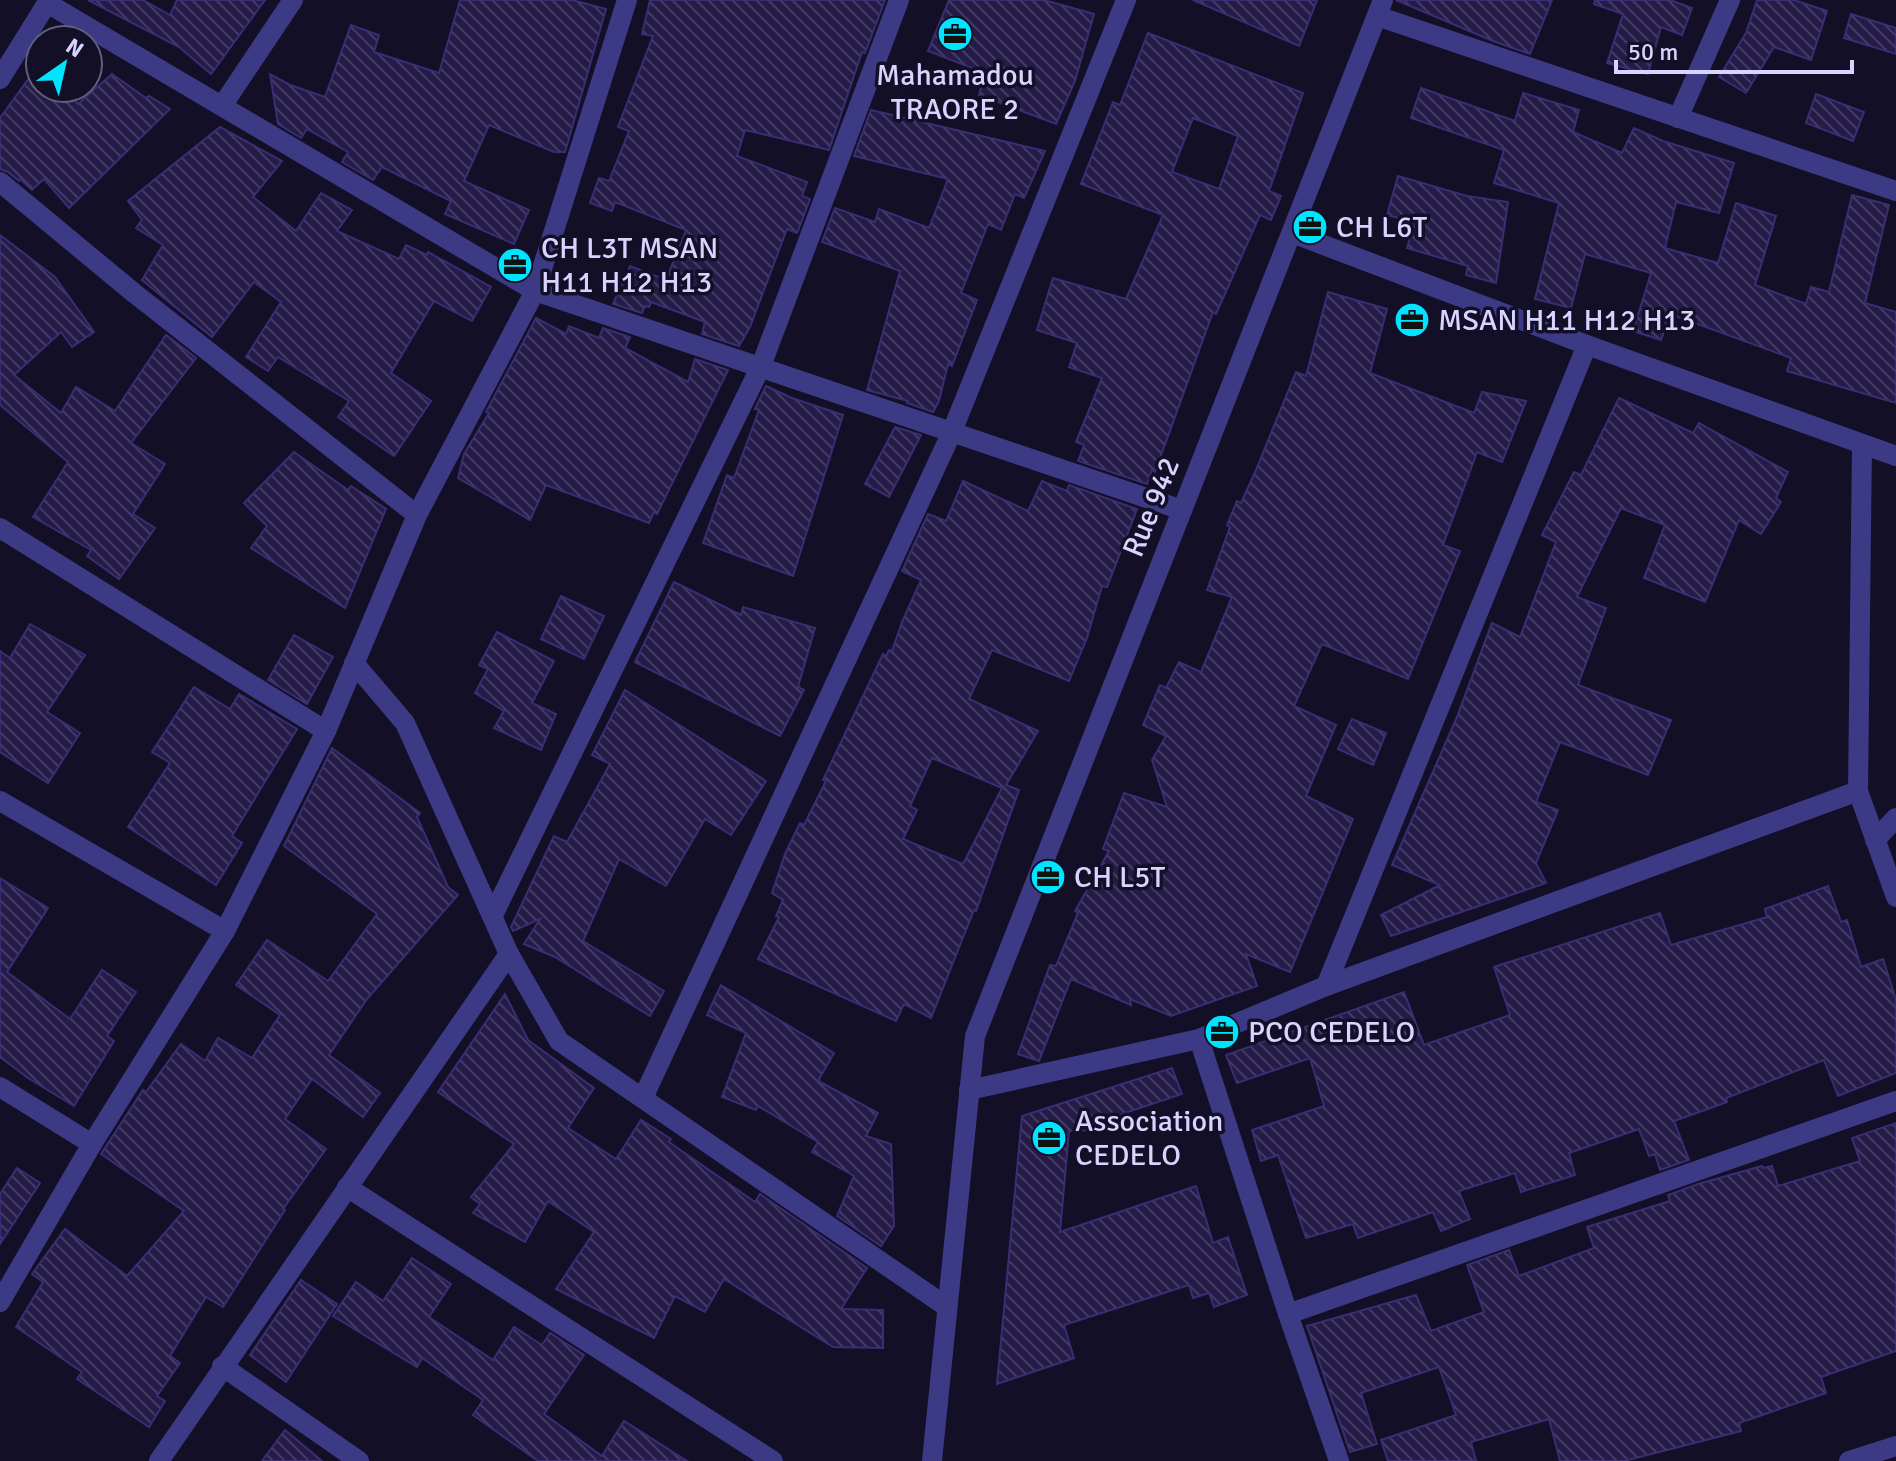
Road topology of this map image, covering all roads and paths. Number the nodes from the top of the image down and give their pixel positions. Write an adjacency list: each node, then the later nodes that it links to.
1 (293, 0): 9 (street)
2 (627, 0): 14 (street)
3 (899, 0): 16 (street)
4 (1126, 0): 17 (street)
5 (1730, 0): 10 (street)
6 (48, 2): 8 (street); 9 (street)
7 (1380, 8): 10 (street); 13 (street, Rue 942)
8 (0, 79)
9 (222, 106): 14 (street)
10 (1678, 118): 12 (street)
11 (0, 182): 21 (street)
12 (1896, 191)
13 (1292, 233): 15 (street); 20 (street, Rue 942)
14 (535, 291): 16 (street); 21 (street)
15 (1587, 345): 18 (street); 33 (street)
16 (761, 366): 17 (street); 30 (street)
17 (951, 434): 20 (street); 37 (street)
18 (1862, 444): 19 (street); 25 (street)
19 (1896, 456)
20 (1182, 510): 36 (street, Rue 942)
21 (417, 515): 23 (street)
22 (3, 537): 24 (street)
23 (354, 663): 24 (street); 30 (street)
24 (326, 731): 31 (street)
25 (1858, 791): 28 (street); 33 (street)
26 (0, 801): 31 (street)
27 (1896, 818): 28 (street)
28 (1875, 840): 29 (street)
29 (1896, 897)
30 (493, 915): 32 (street)
31 (225, 931): 39 (street)
32 (509, 954): 37 (street); 40 (street)
33 (1326, 986): 34 (street)
34 (1199, 1039): 36 (street); 43 (street)
35 (0, 1087): 39 (street)
36 (969, 1090): 42 (street, Rue 942)
37 (643, 1098): 42 (street)
38 (1896, 1101): 43 (street)
39 (92, 1144): 41 (street)
40 (347, 1187): 44 (street); 48 (street)
41 (0, 1302)
42 (947, 1307): 49 (street, Rue 942)
43 (1288, 1314): 50 (street)
44 (222, 1366): 46 (street); 47 (street)
45 (1896, 1446): 51 (street)
46 (159, 1461)
47 (359, 1461)
48 (773, 1461)
49 (932, 1461)
50 (1339, 1461)
51 (1849, 1461)

